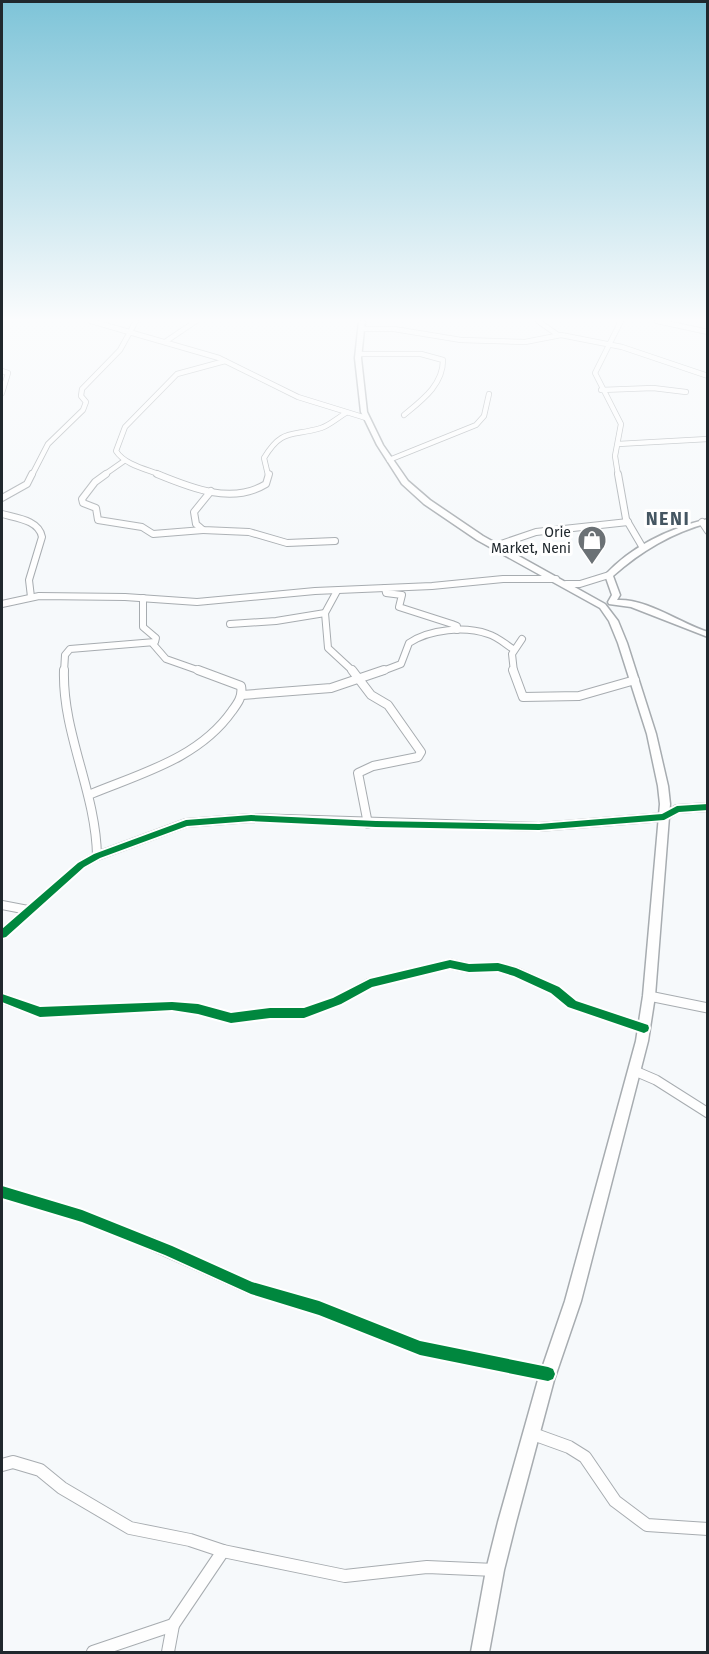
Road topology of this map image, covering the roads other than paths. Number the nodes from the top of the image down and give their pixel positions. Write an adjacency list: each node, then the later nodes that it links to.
1 (83, 398): 16 (street)
2 (154, 398): 14 (street)
3 (306, 398): 8 (street)
4 (364, 398): 10 (main road)
5 (423, 398): 9 (street)
6 (488, 398): 13 (street)
7 (606, 398): 12 (street)
8 (346, 413): 10 (street); 15 (street)
9 (405, 416)
10 (366, 418): 13 (main road)
11 (708, 439): 12 (street)
12 (618, 444): 19 (street)
13 (389, 460): 23 (main road)
14 (124, 461): 15 (street); 20 (street)
15 (211, 491): 20 (street)
16 (2, 498)
17 (2, 514): 30 (street)
18 (705, 521): 21 (street); 24 (main road)
19 (628, 522): 23 (street); 24 (street)
20 (203, 531): 22 (street)
21 (708, 531)
22 (335, 541)
23 (495, 546): 26 (main road)
24 (643, 548): 25 (main road)
25 (609, 575): 27 (street); 33 (main road)
26 (557, 579): 27 (main road); 28 (street)
27 (566, 584): 33 (main road)
28 (385, 588): 29 (street); 36 (street)
29 (337, 591): 31 (street); 34 (street)
30 (31, 597): 31 (street); 32 (street)
31 (143, 598): 39 (street)
32 (2, 604)
33 (609, 605): 37 (main road); 42 (main road)
34 (325, 613): 35 (street); 41 (street)
35 (230, 624)
36 (458, 630): 40 (street); 41 (street)
37 (708, 634)
38 (522, 639): 40 (street)
39 (153, 644): 43 (street); 44 (street)
40 (513, 649): 42 (street)
41 (361, 680): 43 (street); 47 (street)
42 (635, 680): 46 (main road)
43 (242, 695): 44 (street)
44 (91, 794): 48 (street)
45 (708, 807): 46 (street)
46 (664, 817): 47 (street); 52 (main road)
47 (368, 824): 48 (street)
48 (97, 856): 50 (street)
49 (2, 906): 50 (street)
50 (28, 910): 51 (street)
51 (2, 934)
52 (649, 996): 54 (street); 55 (main road)
53 (2, 998): 55 (street)
54 (708, 1008)
55 (644, 1028): 56 (main road)
56 (635, 1071): 57 (street); 59 (main road)
57 (708, 1113)
58 (2, 1192): 59 (street)
59 (548, 1374): 60 (main road)
60 (533, 1434): 62 (street); 64 (main road)
61 (2, 1465): 63 (street)
62 (708, 1529)
63 (223, 1551): 64 (street); 65 (street)
64 (495, 1570): 68 (main road)
65 (173, 1625): 66 (street); 67 (street)
66 (93, 1653)
67 (168, 1653)
68 (480, 1653)

